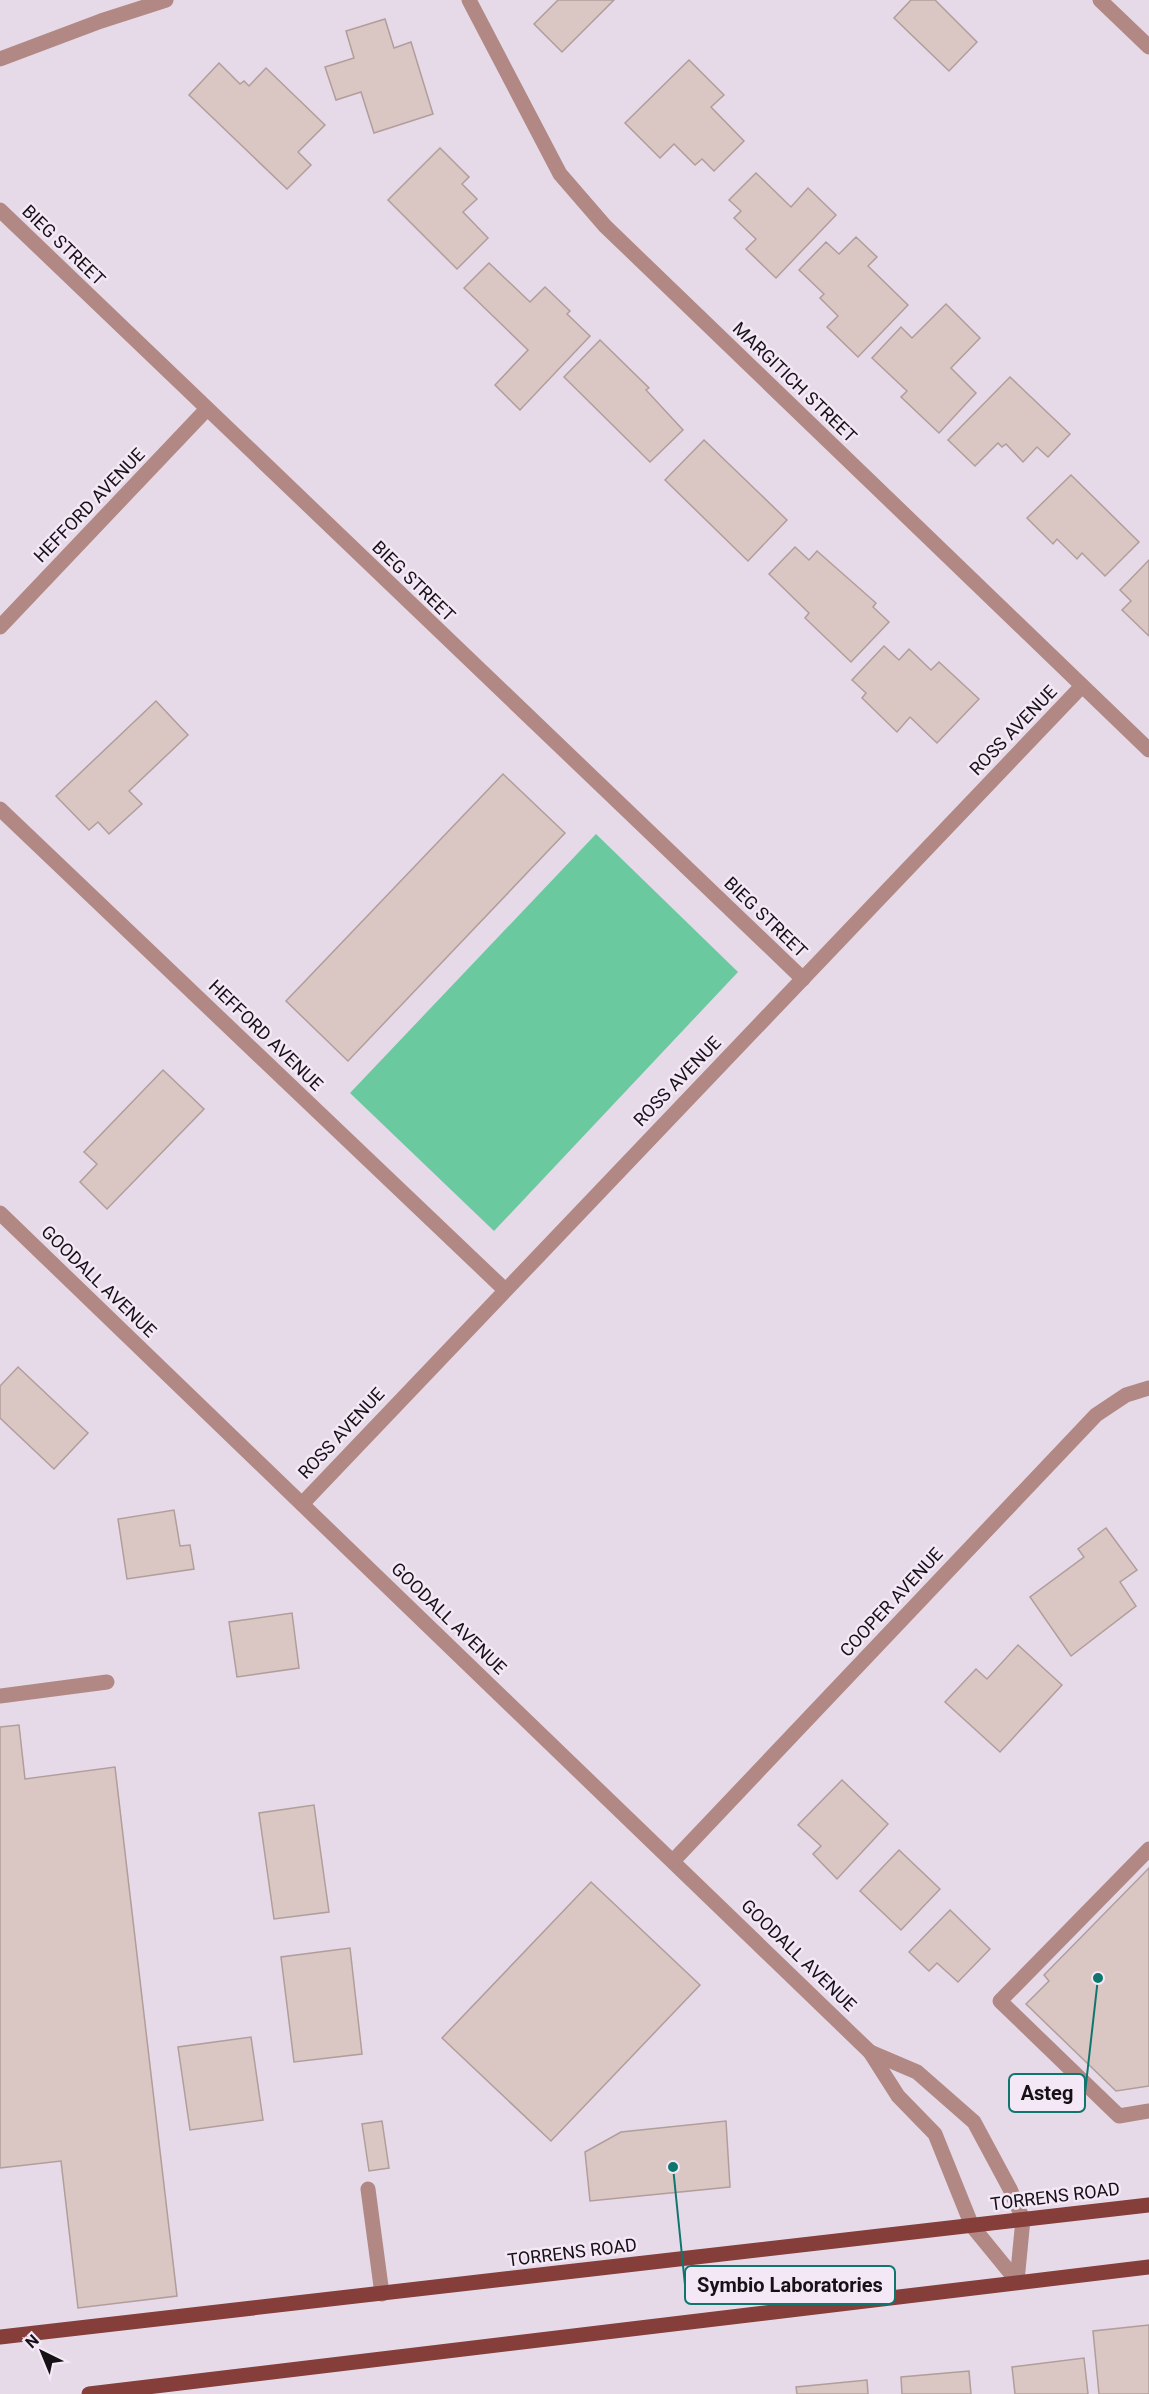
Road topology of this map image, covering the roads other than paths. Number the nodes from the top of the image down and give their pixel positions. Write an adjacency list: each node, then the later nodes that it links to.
1 (166, 0): 5 (street)
2 (469, 0): 9 (street, MARGITICH STREET)
3 (1100, 0): 4 (street)
4 (1149, 47)
5 (0, 59)
6 (0, 210): 7 (street, BIEG STREET)
7 (206, 410): 8 (street, HEFFORD AVENUE); 12 (street, BIEG STREET)
8 (0, 627)
9 (1082, 686): 10 (street, MARGITICH STREET); 12 (street, ROSS AVENUE)
10 (1149, 750)
11 (0, 808): 14 (street, HEFFORD AVENUE)
12 (802, 979): 14 (street, ROSS AVENUE)
13 (0, 1213): 16 (street, GOODALL AVENUE)
14 (504, 1289): 16 (street, ROSS AVENUE)
15 (1149, 1388): 20 (street, COOPER AVENUE)
16 (302, 1504): 20 (street, GOODALL AVENUE)
17 (107, 1682): 18 (street)
18 (0, 1696)
19 (1149, 1849): 22 (street)
20 (674, 1860): 21 (street, GOODALL AVENUE)
21 (870, 2052): 25 (street, GOODALL AVENUE); 26 (street, GOODALL AVENUE)
22 (1149, 2111)
23 (368, 2189): 29 (street)
24 (1149, 2205): 25 (main road, TORRENS ROAD)
25 (1023, 2219): 26 (main road, TORRENS ROAD); 28 (street, GOODALL AVENUE)
26 (972, 2226): 28 (street, GOODALL AVENUE); 29 (main road, TORRENS ROAD)
27 (1149, 2267): 28 (main road)
28 (1017, 2281): 31 (main road)
29 (382, 2294): 30 (main road, TORRENS ROAD)
30 (0, 2337)
31 (89, 2394)

